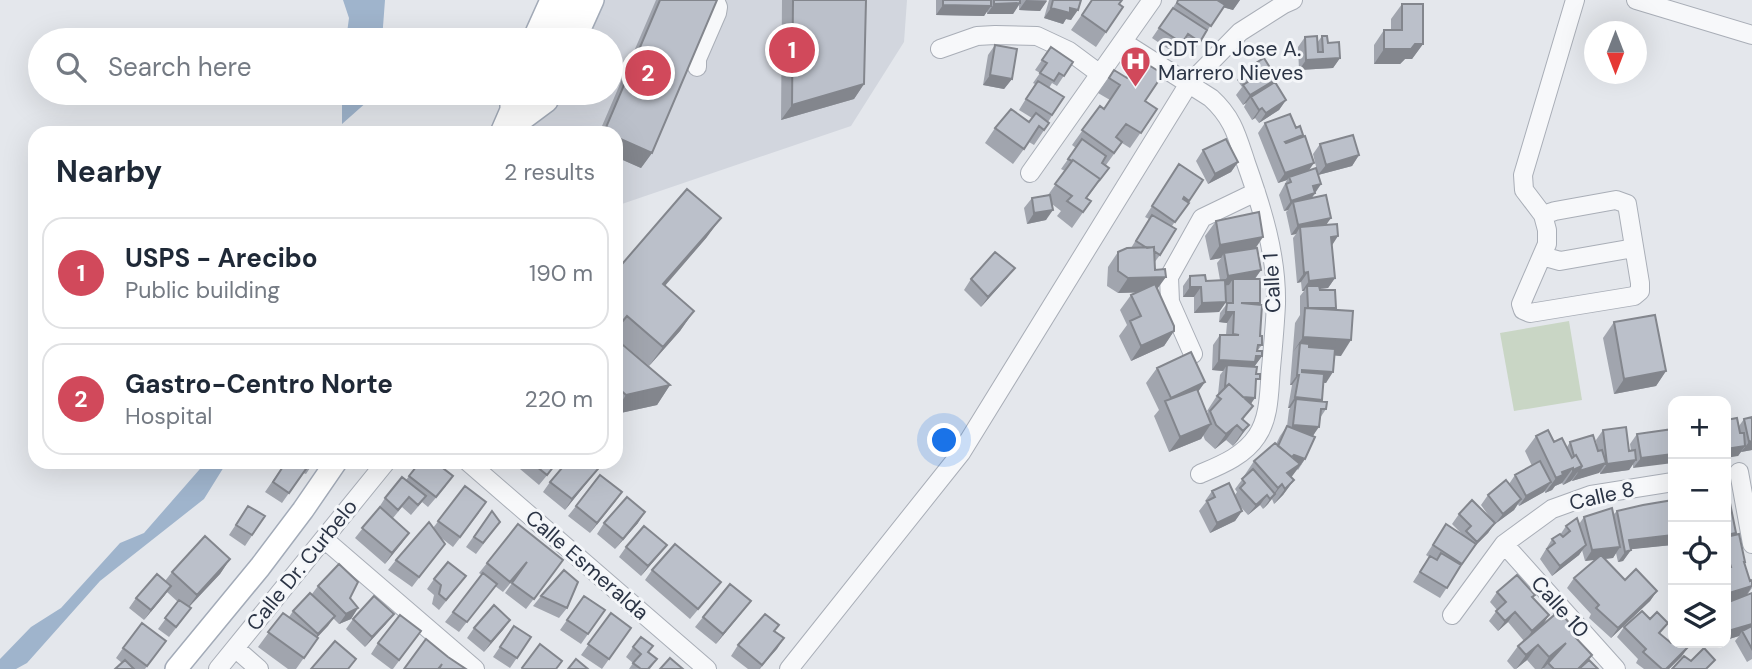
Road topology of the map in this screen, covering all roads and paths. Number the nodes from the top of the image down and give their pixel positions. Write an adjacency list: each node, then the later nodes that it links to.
1 (551, 0): 9 (main road)
2 (573, 0): 10 (main road)
3 (593, 0): 11 (main road)
4 (715, 0): 15 (street)
5 (1152, 0): 13 (street)
6 (1575, 0): 24 (street)
7 (1636, 0): 12 (street)
8 (1287, 1): 17 (street)
9 (538, 28)
10 (559, 28)
11 (580, 28)
12 (1752, 34)
13 (1124, 42): 16 (street); 17 (street, Calle 1)
14 (940, 49): 16 (street)
15 (697, 67)
16 (1100, 74): 22 (street)
17 (1188, 85): 23 (street, Calle 1); 44 (street)
18 (510, 105): 20 (main road)
19 (542, 105): 21 (main road)
20 (505, 126)
21 (513, 126)
22 (1030, 173)
23 (1256, 192): 27 (street); 32 (street, Calle 1)
24 (1543, 215): 25 (street); 26 (street)
25 (1634, 248): 26 (street); 26 (street)
26 (1542, 256)
27 (1193, 354)
28 (331, 469): 39 (main road)
29 (380, 469): 34 (street, Calle Dr. Curbelo)
30 (476, 469): 43 (street, Calle Esmeralda)
31 (1739, 472): 36 (street)
32 (1200, 474)
33 (1668, 483): 35 (street, Calle 8)
34 (324, 538): 38 (street, Calle Dr. Curbelo); 42 (street)
35 (1504, 544): 37 (street, Calle 8); 45 (street, Calle 10)
36 (1752, 544)
37 (1452, 615)
38 (234, 648): 40 (street, Calle Dr. Curbelo); 41 (street)
39 (176, 669)
40 (218, 669)
41 (258, 669)
42 (475, 669)
43 (707, 669)
44 (789, 669)
45 (1616, 669)

